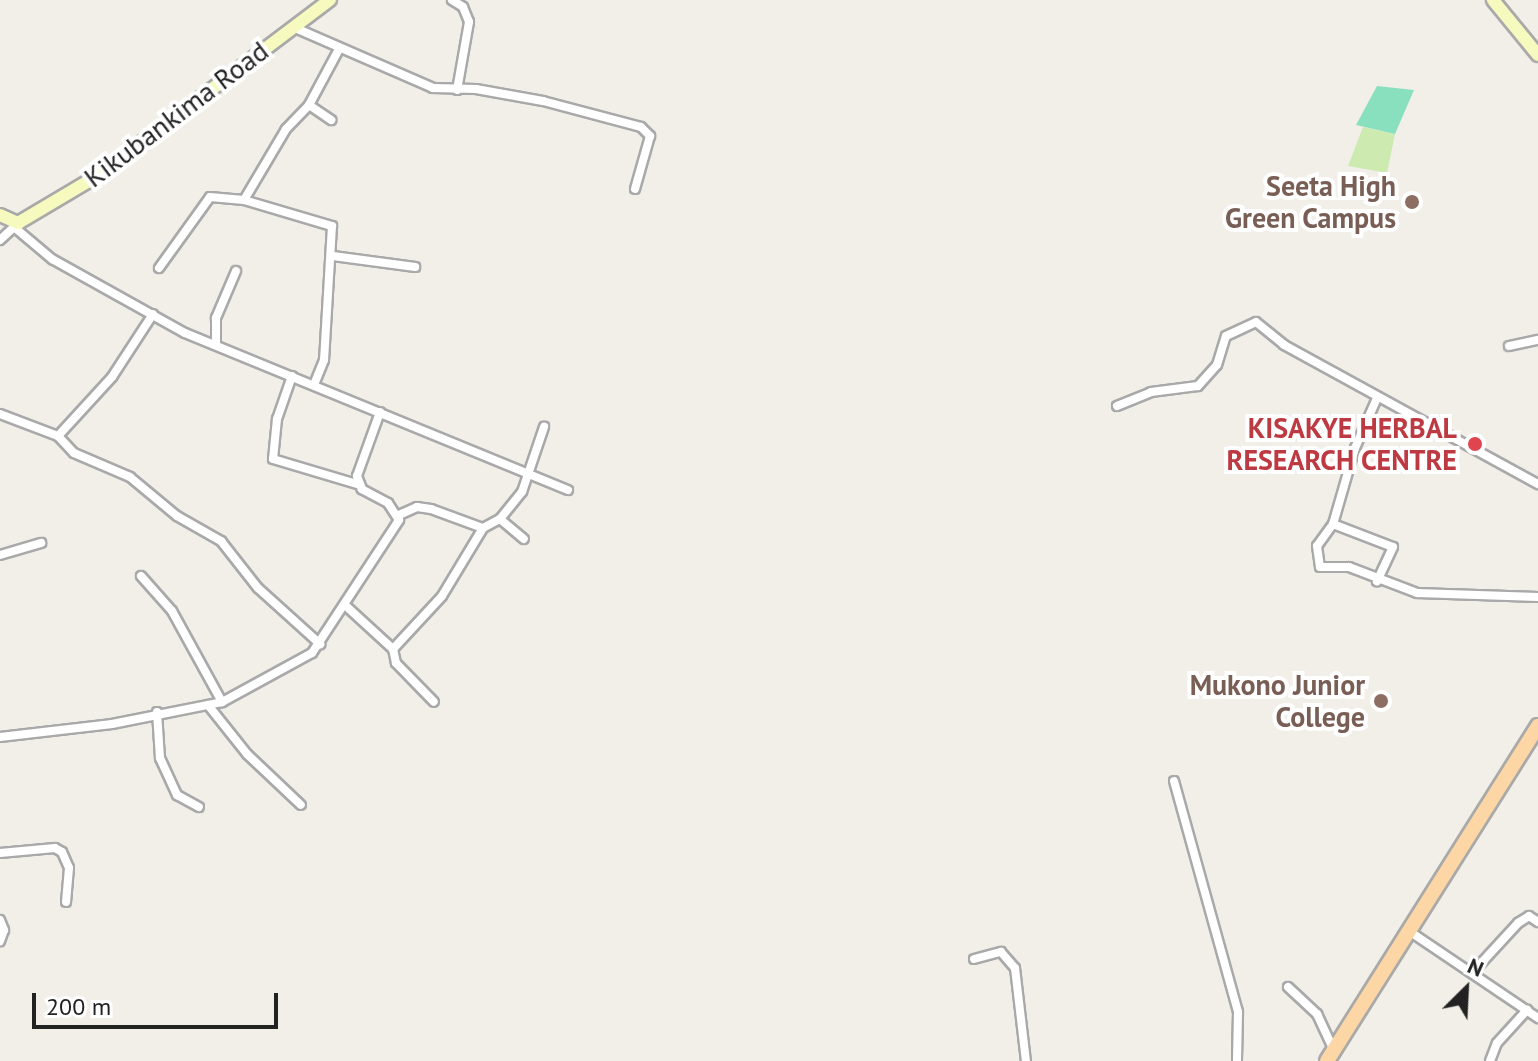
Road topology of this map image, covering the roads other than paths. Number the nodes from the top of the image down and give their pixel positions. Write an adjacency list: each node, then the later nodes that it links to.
1 (330, 0): 4 (street, Kikubankima Road)
2 (452, 0): 7 (street)
3 (1493, 0): 6 (street)
4 (293, 27): 5 (street); 13 (street, Kikubankima Road)
5 (338, 51): 7 (street); 8 (street)
6 (1538, 54)
7 (457, 90): 10 (street)
8 (309, 105): 9 (street); 11 (street)
9 (331, 120)
10 (635, 189)
11 (244, 200): 15 (street); 17 (street)
12 (0, 215): 13 (street)
13 (16, 225): 14 (street); 19 (street)
14 (0, 240)
15 (333, 256): 16 (street); 24 (street)
16 (415, 267)
17 (159, 268)
18 (236, 271): 21 (street)
19 (153, 314): 21 (street); 30 (street)
20 (1538, 340): 22 (street)
21 (216, 345): 23 (street)
22 (1509, 346)
23 (292, 376): 24 (street); 33 (street)
24 (314, 385): 27 (street)
25 (1377, 398): 26 (street); 32 (street); 37 (street)
26 (1117, 406)
27 (380, 412): 31 (street); 33 (street)
28 (0, 414): 30 (street)
29 (544, 427): 31 (street)
30 (58, 436): 46 (street)
31 (529, 472): 34 (street); 36 (street)
32 (1538, 484)
33 (360, 485): 35 (street)
34 (568, 490)
35 (399, 515): 38 (street); 45 (street)
36 (500, 519): 38 (street); 39 (street)
37 (1333, 524): 43 (street); 43 (street)
38 (483, 528): 47 (street)
39 (524, 539)
40 (41, 543): 41 (street)
41 (0, 555)
42 (141, 576): 48 (street)
43 (1377, 581): 44 (street)
44 (1538, 597)
45 (346, 606): 46 (street); 47 (street)
46 (320, 644): 48 (street)
47 (393, 649): 49 (street)
48 (222, 702): 50 (street)
49 (434, 702)
50 (208, 705): 51 (street); 55 (street)
51 (157, 712): 53 (street); 56 (street)
52 (1538, 726): 61 (main road)
53 (0, 737)
54 (1174, 781): 70 (street)
55 (301, 805)
56 (199, 807)
57 (0, 853): 58 (street)
58 (66, 902)
59 (0, 920): 62 (street)
60 (1538, 922): 64 (street)
61 (1409, 931): 64 (street); 68 (main road)
62 (0, 941)
63 (974, 959): 69 (street)
64 (1473, 972): 66 (street)
65 (1288, 987): 68 (street)
66 (1527, 1010): 67 (street); 71 (street)
67 (1538, 1018)
68 (1330, 1055)
69 (1026, 1061)
70 (1237, 1061)
71 (1490, 1061)

